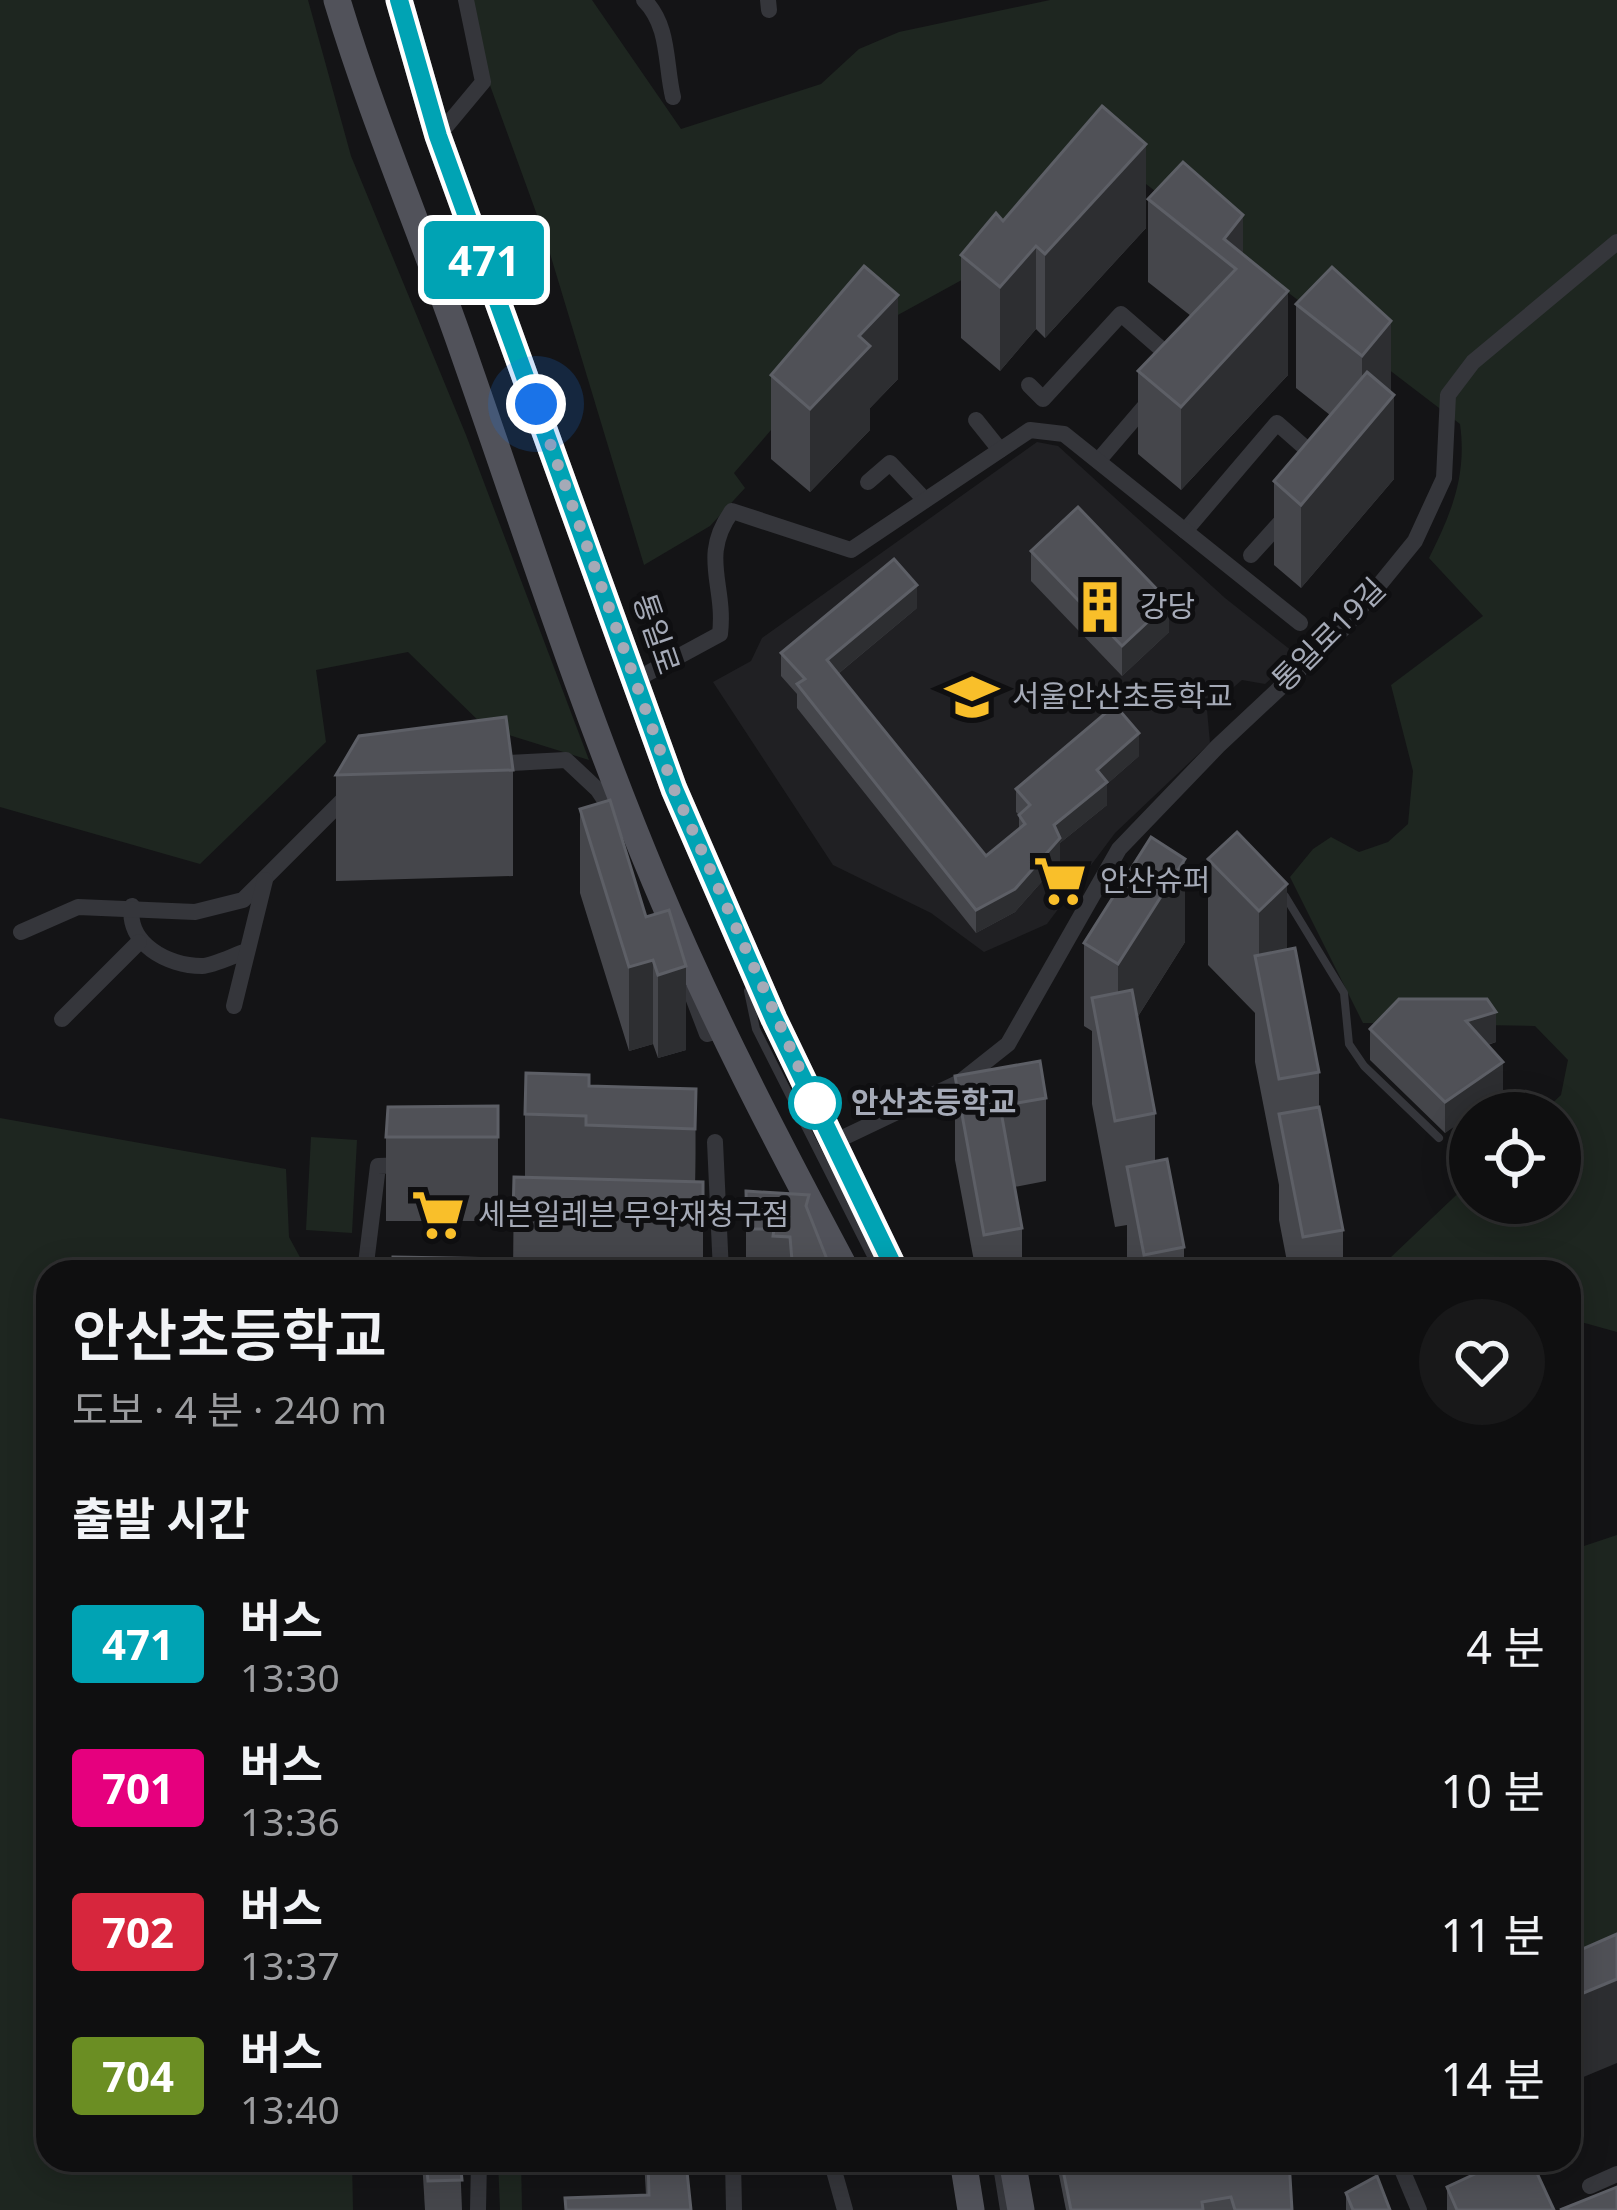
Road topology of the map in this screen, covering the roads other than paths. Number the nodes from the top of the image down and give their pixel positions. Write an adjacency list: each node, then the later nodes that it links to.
1 (338, 0): 35 (main road)
2 (399, 0): 6 (main road, 통일로)
3 (466, 0): 6 (street)
4 (656, 4): 5 (street)
5 (673, 97)
6 (438, 136): 19 (main road, 통일로)
7 (1617, 242): 23 (street, 통일로19길)
8 (1029, 385): 11 (street)
9 (976, 420): 10 (street)
10 (1000, 450): 11 (street); 14 (street)
11 (1098, 461): 16 (street)
12 (868, 482): 14 (street)
13 (1314, 486): 16 (street)
14 (926, 500): 19 (street)
15 (1298, 503): 17 (street)
16 (1185, 531): 18 (street)
17 (1250, 555)
18 (1300, 623)
19 (637, 680): 29 (main road, 통일로)
20 (478, 766): 35 (street)
21 (371, 784): 25 (street)
22 (1218, 868): 24 (lane)
23 (1106, 869): 26 (lane); 38 (street, 통일로19길)
24 (1155, 879)
25 (265, 880): 28 (street); 32 (street)
26 (1120, 886)
27 (1279, 889): 37 (lane)
28 (132, 906): 30 (street); 31 (street)
29 (735, 928): 38 (main road, 통일로); 45 (lane)
30 (21, 932)
31 (139, 942): 32 (street); 34 (street)
32 (247, 951): 33 (street)
33 (234, 1006)
34 (62, 1019)
35 (722, 1030): 44 (main road)
36 (706, 1138): 41 (street)
37 (1439, 1138)
38 (835, 1142): 46 (main road, 통일로)
39 (423, 1165): 42 (street)
40 (696, 1235): 41 (lane)
41 (718, 1236): 43 (street)
42 (366, 1260)
43 (720, 1260)
44 (841, 1260)
45 (873, 1260)
46 (890, 1260)
47 (479, 2172): 57 (street)
48 (734, 2172): 58 (street)
49 (835, 2172): 59 (street)
50 (965, 2172): 60 (main road)
51 (998, 2172): 61 (lane)
52 (1014, 2172): 62 (main road)
53 (1403, 2172): 56 (street)
54 (1617, 2174): 55 (street)
55 (1591, 2186)
56 (1416, 2203)
57 (478, 2210)
58 (734, 2210)
59 (845, 2210)
60 (971, 2210)
61 (1004, 2210)
62 (1021, 2210)

